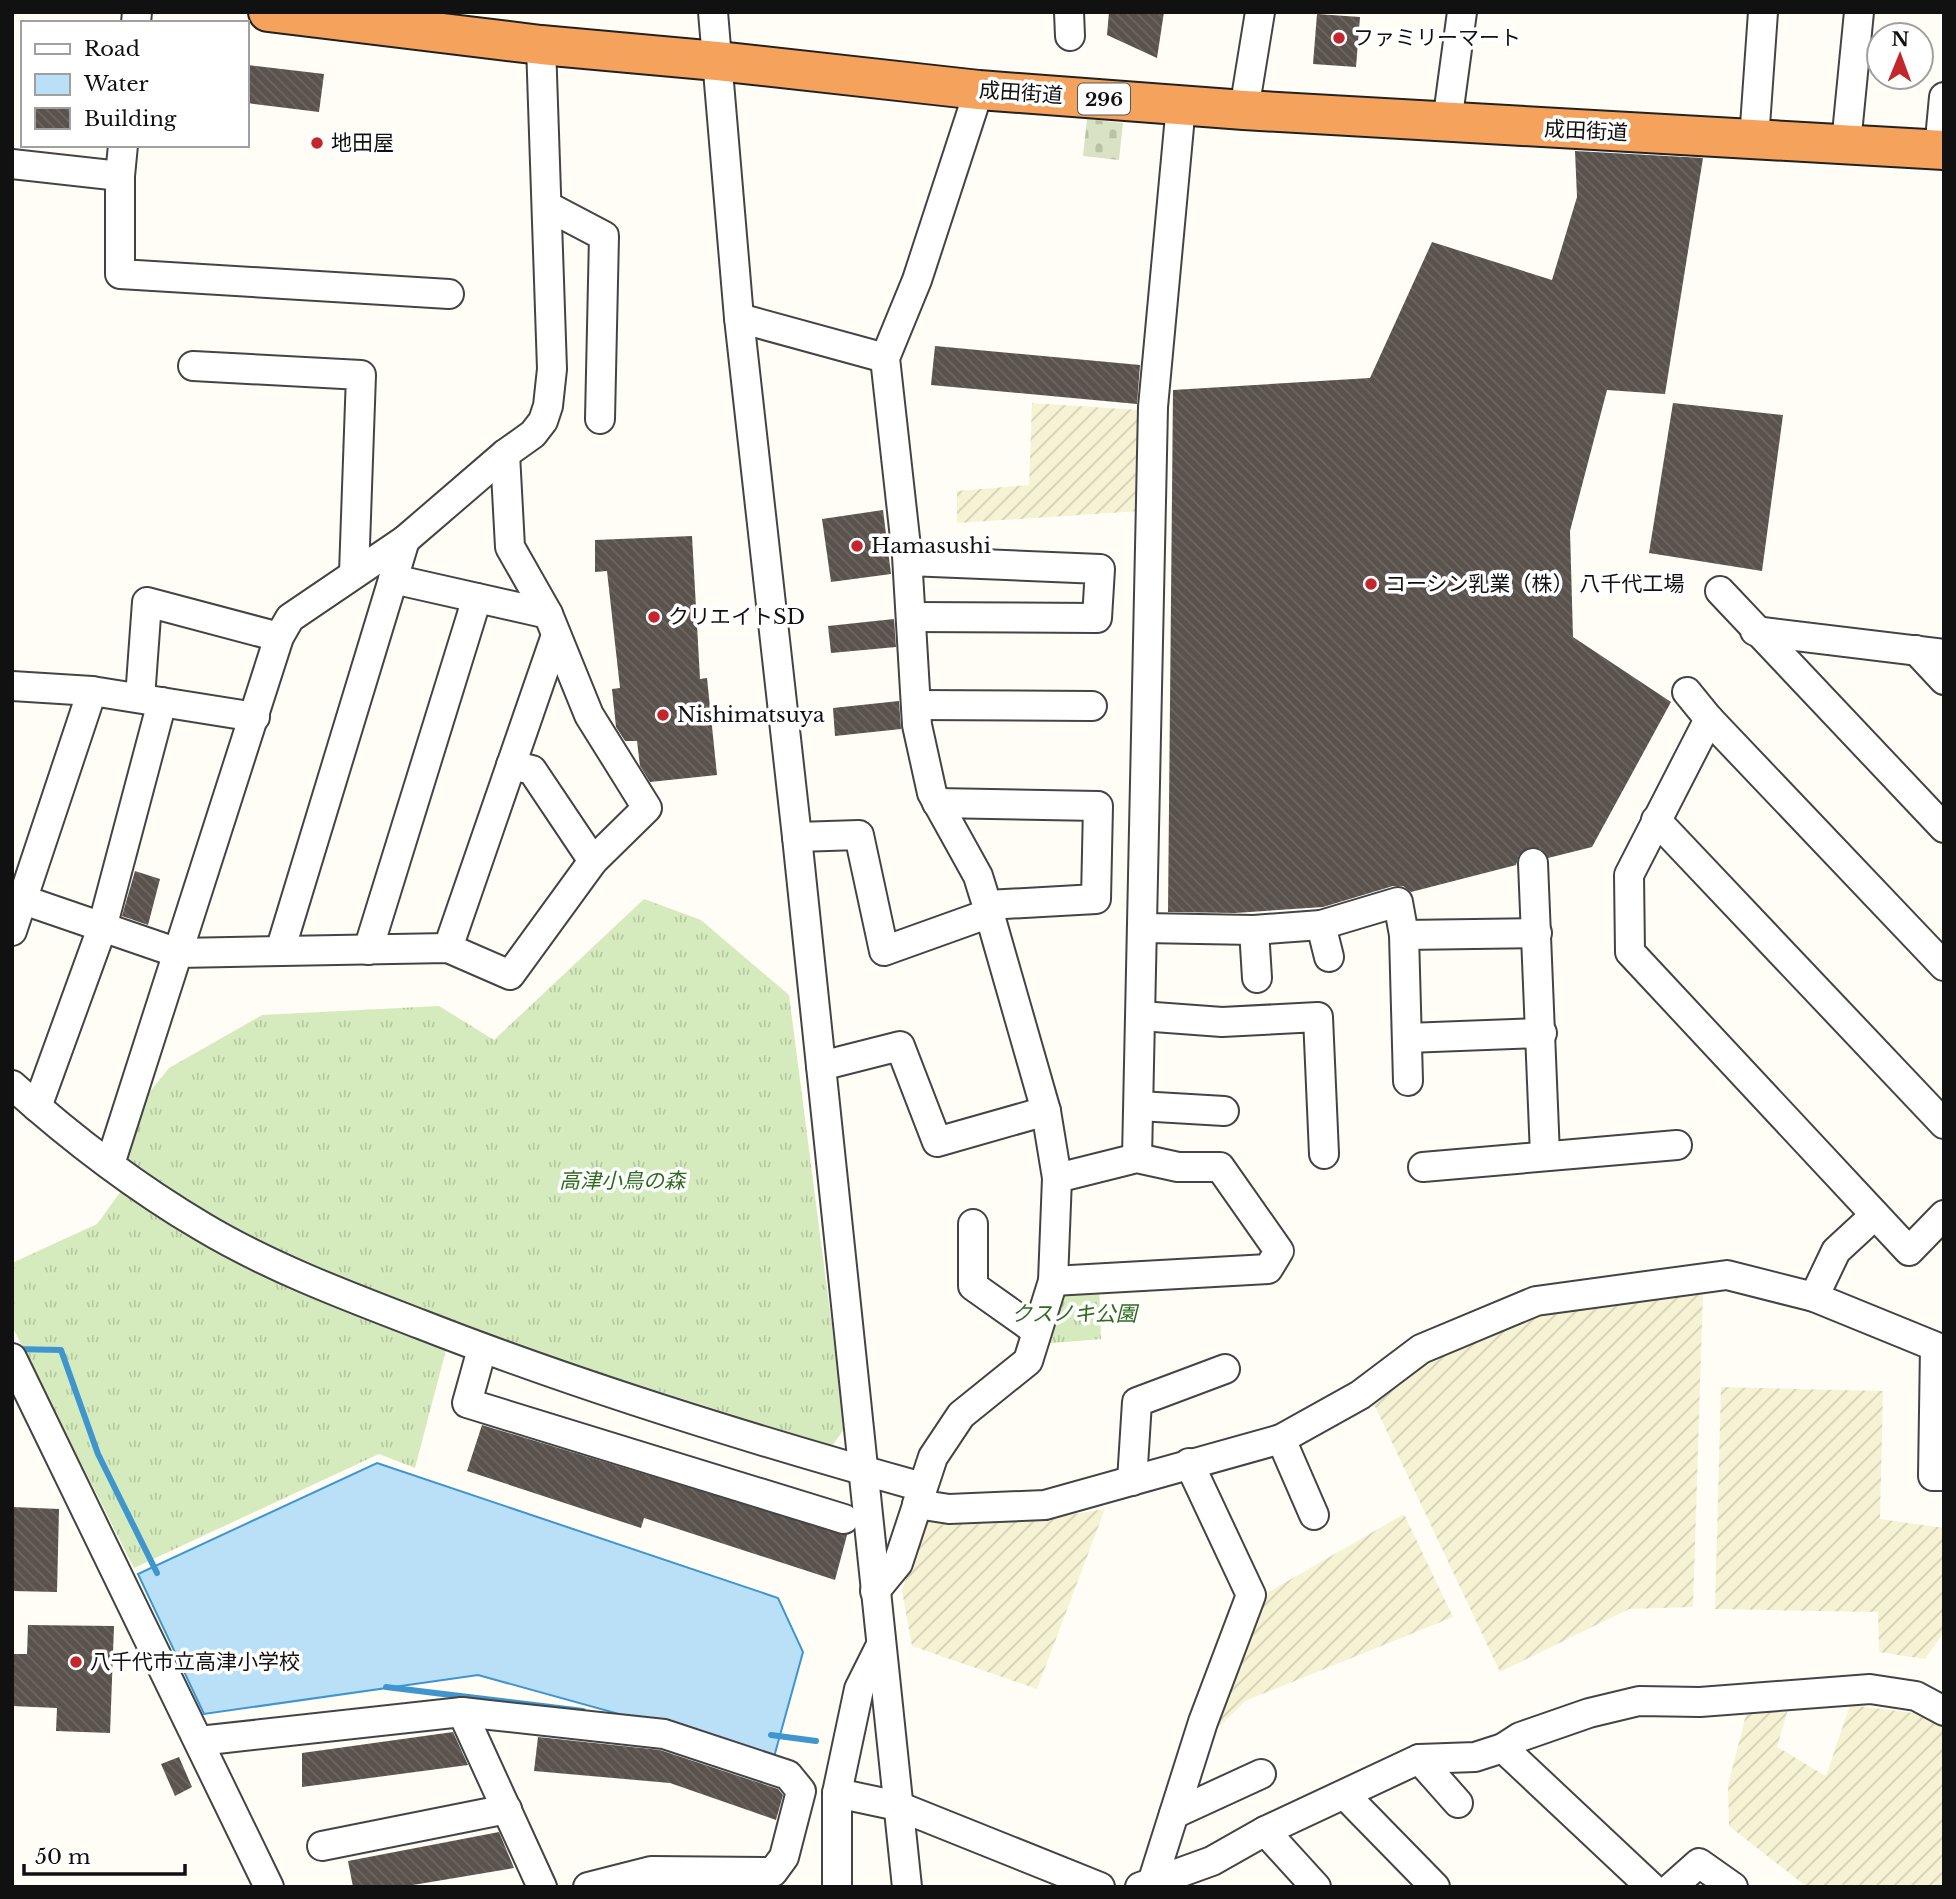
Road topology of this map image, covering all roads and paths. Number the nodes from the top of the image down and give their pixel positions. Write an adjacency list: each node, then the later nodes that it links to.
1 (268, 12): 7 (highway, 成田街道 / 296)
2 (713, 12): 9 (street)
3 (1260, 12): 13 (street)
4 (1462, 12): 14 (street)
5 (1763, 12): 15 (street)
6 (1859, 12): 16 (street)
7 (390, 19): 8 (highway, 成田街道 / 296)
8 (541, 45): 9 (highway, 成田街道 / 296); 21 (street)
9 (717, 61): 10 (highway, 成田街道 / 296); 23 (street)
10 (979, 90): 12 (highway, 成田街道 / 296); 24 (street)
11 (1944, 97): 18 (street)
12 (1181, 104): 13 (highway, 成田街道 / 296); 59 (street)
13 (1244, 110): 14 (highway, 成田街道 / 296)
14 (1447, 123): 15 (highway, 成田街道 / 296)
15 (1754, 140): 16 (highway, 成田街道 / 296)
16 (1846, 144): 18 (highway, 成田街道 / 296)
17 (123, 147): 20 (street)
18 (1941, 150)
19 (12, 164): 20 (street)
20 (120, 176): 22 (street)
21 (547, 206): 26 (street); 27 (street)
22 (449, 293)
23 (739, 318): 24 (street); 53 (street)
24 (885, 358): 29 (street)
25 (192, 366): 30 (street)
26 (600, 419)
27 (505, 454): 28 (street); 35 (street)
28 (405, 540): 30 (street); 31 (street)
29 (908, 561): 34 (street); 34 (street)
30 (354, 573): 37 (street)
31 (393, 579): 33 (street); 67 (street)
32 (1720, 591): 36 (street)
33 (477, 598): 35 (street); 66 (street)
34 (911, 617): 45 (street)
35 (552, 625): 49 (street); 54 (street)
36 (1755, 631): 38 (street); 52 (street)
37 (279, 637): 44 (street); 47 (street)
38 (1916, 650): 39 (street); 40 (street)
39 (1944, 653)
40 (1944, 680)
41 (12, 686): 42 (street)
42 (92, 691): 44 (street); 56 (street)
43 (1687, 692): 48 (street)
44 (151, 700): 47 (street); 60 (street)
45 (916, 705): 46 (street); 50 (street)
46 (1091, 706)
47 (255, 717): 68 (street)
48 (1709, 719): 51 (street); 70 (street)
49 (511, 765): 54 (street); 65 (street)
50 (937, 803): 57 (street); 57 (street)
51 (1656, 820): 82 (street); 90 (street)
52 (1944, 828)
53 (797, 837): 57 (street); 75 (street)
54 (593, 861): 65 (street)
55 (1533, 863): 63 (street)
56 (17, 898): 60 (street); 62 (street)
57 (988, 909): 80 (street)
58 (1321, 925): 61 (street); 64 (street); 69 (street)
59 (1144, 928): 61 (street); 72 (street)
60 (102, 929): 68 (street); 79 (street)
61 (1254, 930): 71 (street)
62 (12, 931)
63 (1537, 933): 64 (street); 73 (street)
64 (1404, 935): 74 (street)
65 (448, 948): 66 (street)
66 (368, 950): 67 (street)
67 (280, 951): 68 (street)
68 (178, 953): 87 (street)
69 (1329, 957)
70 (1943, 963)
71 (1257, 978)
72 (1141, 1016): 78 (street); 84 (street)
73 (1542, 1033): 74 (street); 85 (street)
74 (1407, 1038): 76 (street)
75 (821, 1066): 80 (street); 102 (street)
76 (1408, 1081)
77 (12, 1085): 79 (street)
78 (1139, 1106): 81 (street); 86 (street)
79 (37, 1107): 87 (street)
80 (1046, 1111): 89 (street)
81 (1224, 1111)
82 (1944, 1124)
83 (1677, 1145): 85 (street)
84 (1324, 1154)
85 (1545, 1155): 88 (street)
86 (1137, 1158): 89 (street); 93 (street)
87 (110, 1164): 96 (street)
88 (1423, 1167)
89 (1057, 1178): 93 (street)
90 (1875, 1214): 91 (street); 94 (street)
91 (1944, 1215)
92 (973, 1224): 95 (street)
93 (1053, 1281): 95 (street)
94 (1814, 1297): 97 (street); 100 (street)
95 (1035, 1330): 105 (street)
96 (482, 1349): 102 (street); 107 (street)
97 (1939, 1349): 103 (street)
98 (12, 1358): 112 (street)
99 (1225, 1369): 104 (street)
100 (1281, 1439): 101 (street); 106 (street)
101 (1189, 1463): 104 (street); 121 (street)
102 (863, 1470): 105 (street); 108 (street)
103 (1944, 1476)
104 (1132, 1481): 105 (street)
105 (920, 1495): 108 (street)
106 (1314, 1515)
107 (844, 1519)
108 (875, 1591): 109 (street)
109 (881, 1646): 116 (street); 119 (street)
110 (1944, 1711): 113 (street)
111 (462, 1712): 112 (street); 120 (street); 127 (street)
112 (199, 1741): 125 (street)
113 (1503, 1748): 114 (street); 133 (street)
114 (1419, 1759): 117 (street); 118 (street)
115 (1261, 1774): 121 (street)
116 (837, 1793): 119 (street); 128 (street)
117 (1345, 1795): 122 (street); 132 (street)
118 (1458, 1803)
119 (898, 1805): 129 (street); 130 (street)
120 (507, 1810): 123 (street); 126 (street)
121 (1174, 1814): 124 (street)
122 (1265, 1830): 124 (street); 131 (street)
123 (322, 1846)
124 (1150, 1885)
125 (269, 1887)
126 (542, 1887)
127 (588, 1887)
128 (837, 1887)
129 (907, 1887)
130 (1100, 1887)
131 (1316, 1887)
132 (1435, 1887)
133 (1651, 1887)
134 (1672, 1887): 135 (street)
135 (1734, 1887)

